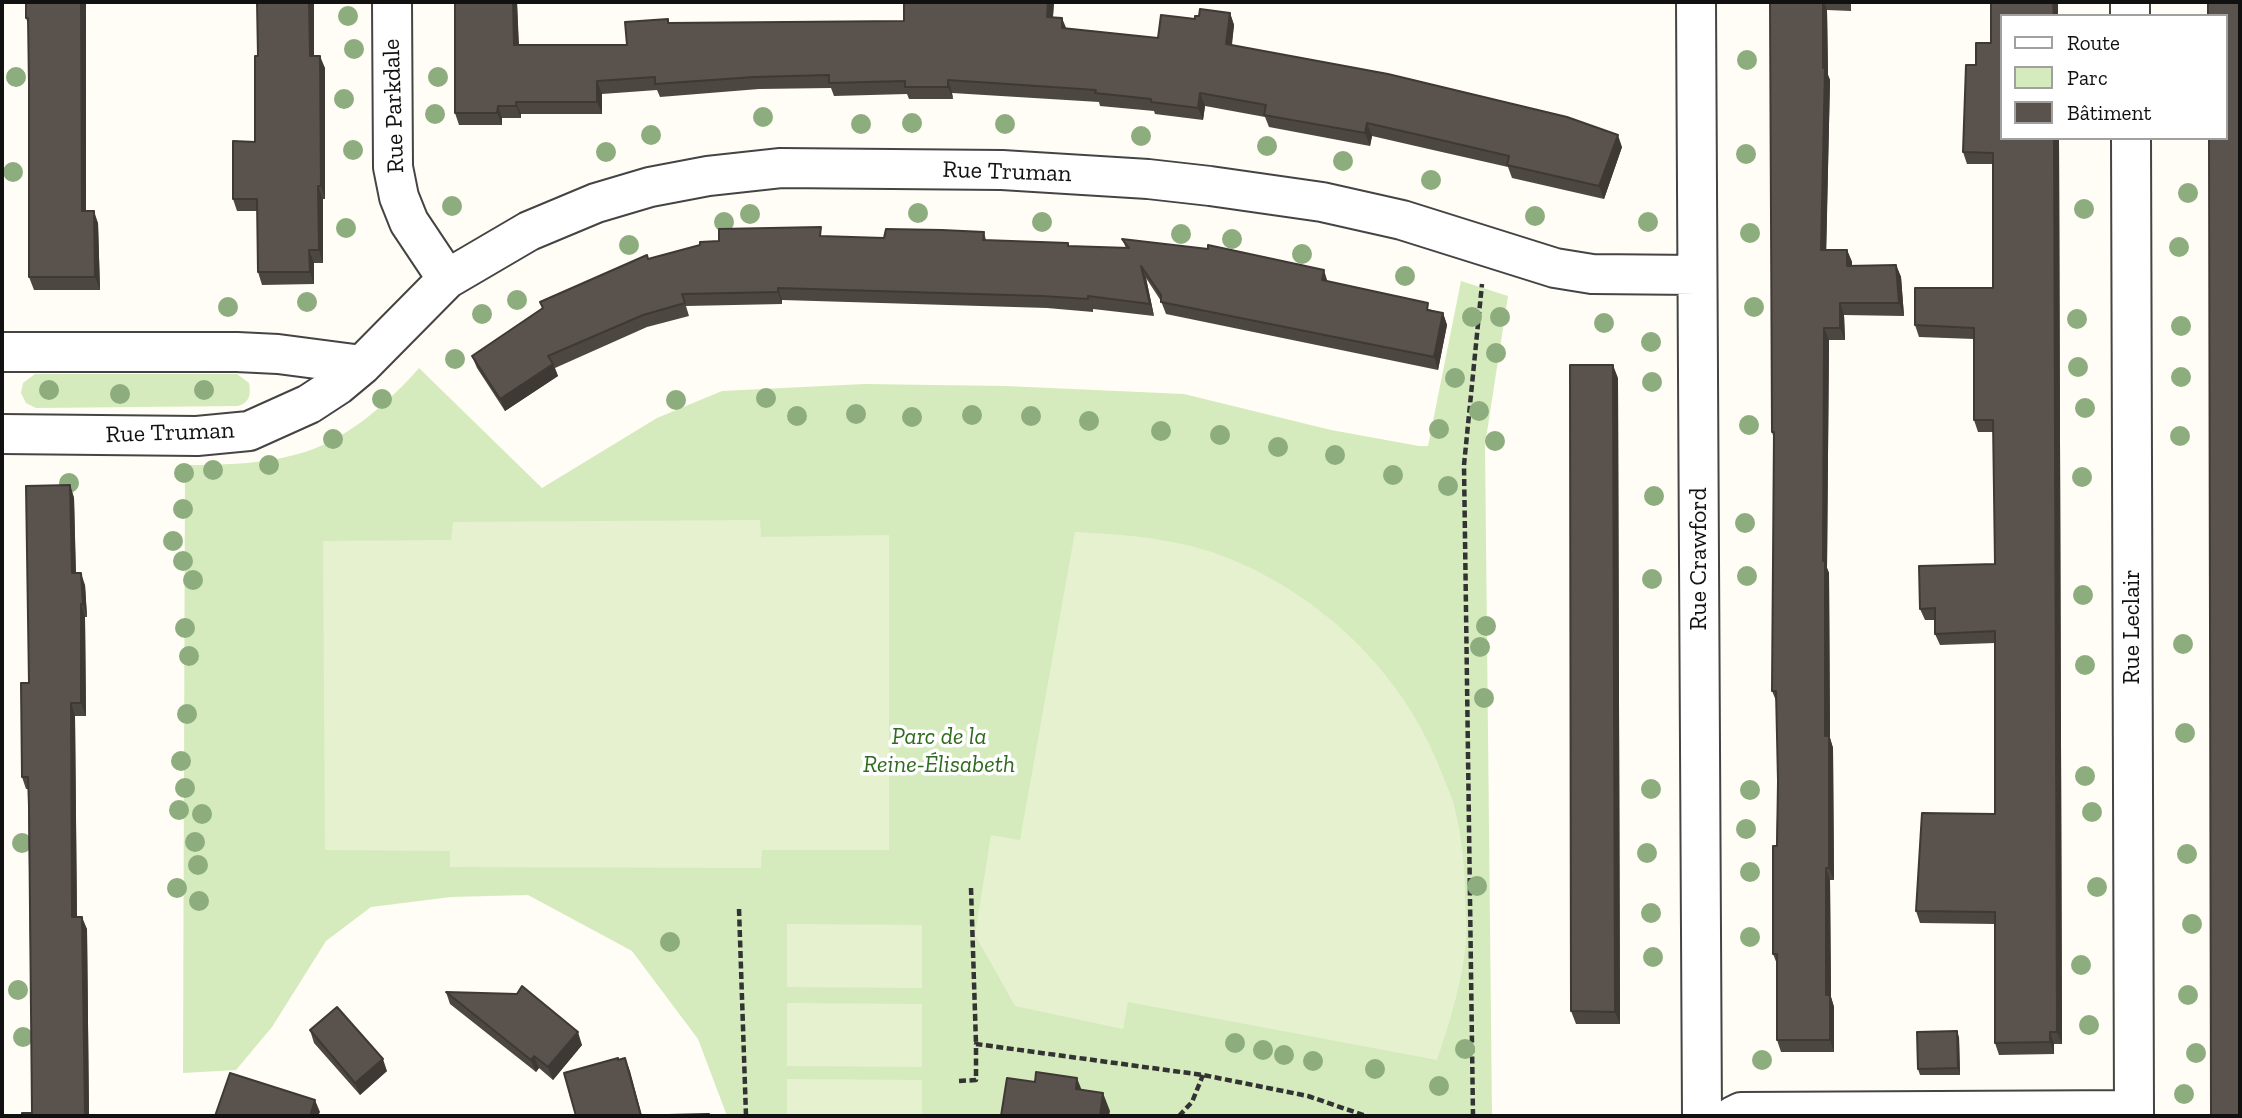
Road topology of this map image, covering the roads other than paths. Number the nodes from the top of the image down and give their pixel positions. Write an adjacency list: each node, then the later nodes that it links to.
1 (392, 2): 5 (street, Rue Parkdale)
2 (1696, 2): 4 (street, Rue Crawford)
3 (2131, 140): 9 (street, Rue Leclair)
4 (1697, 275): 5 (street, Rue Truman); 10 (street, Rue Crawford)
5 (447, 279): 7 (street, Rue Truman)
6 (2, 352): 7 (street)
7 (362, 365): 8 (street, Rue Truman)
8 (2, 434)
9 (2134, 1113): 11 (street)
10 (1702, 1116)
11 (1733, 1116)

